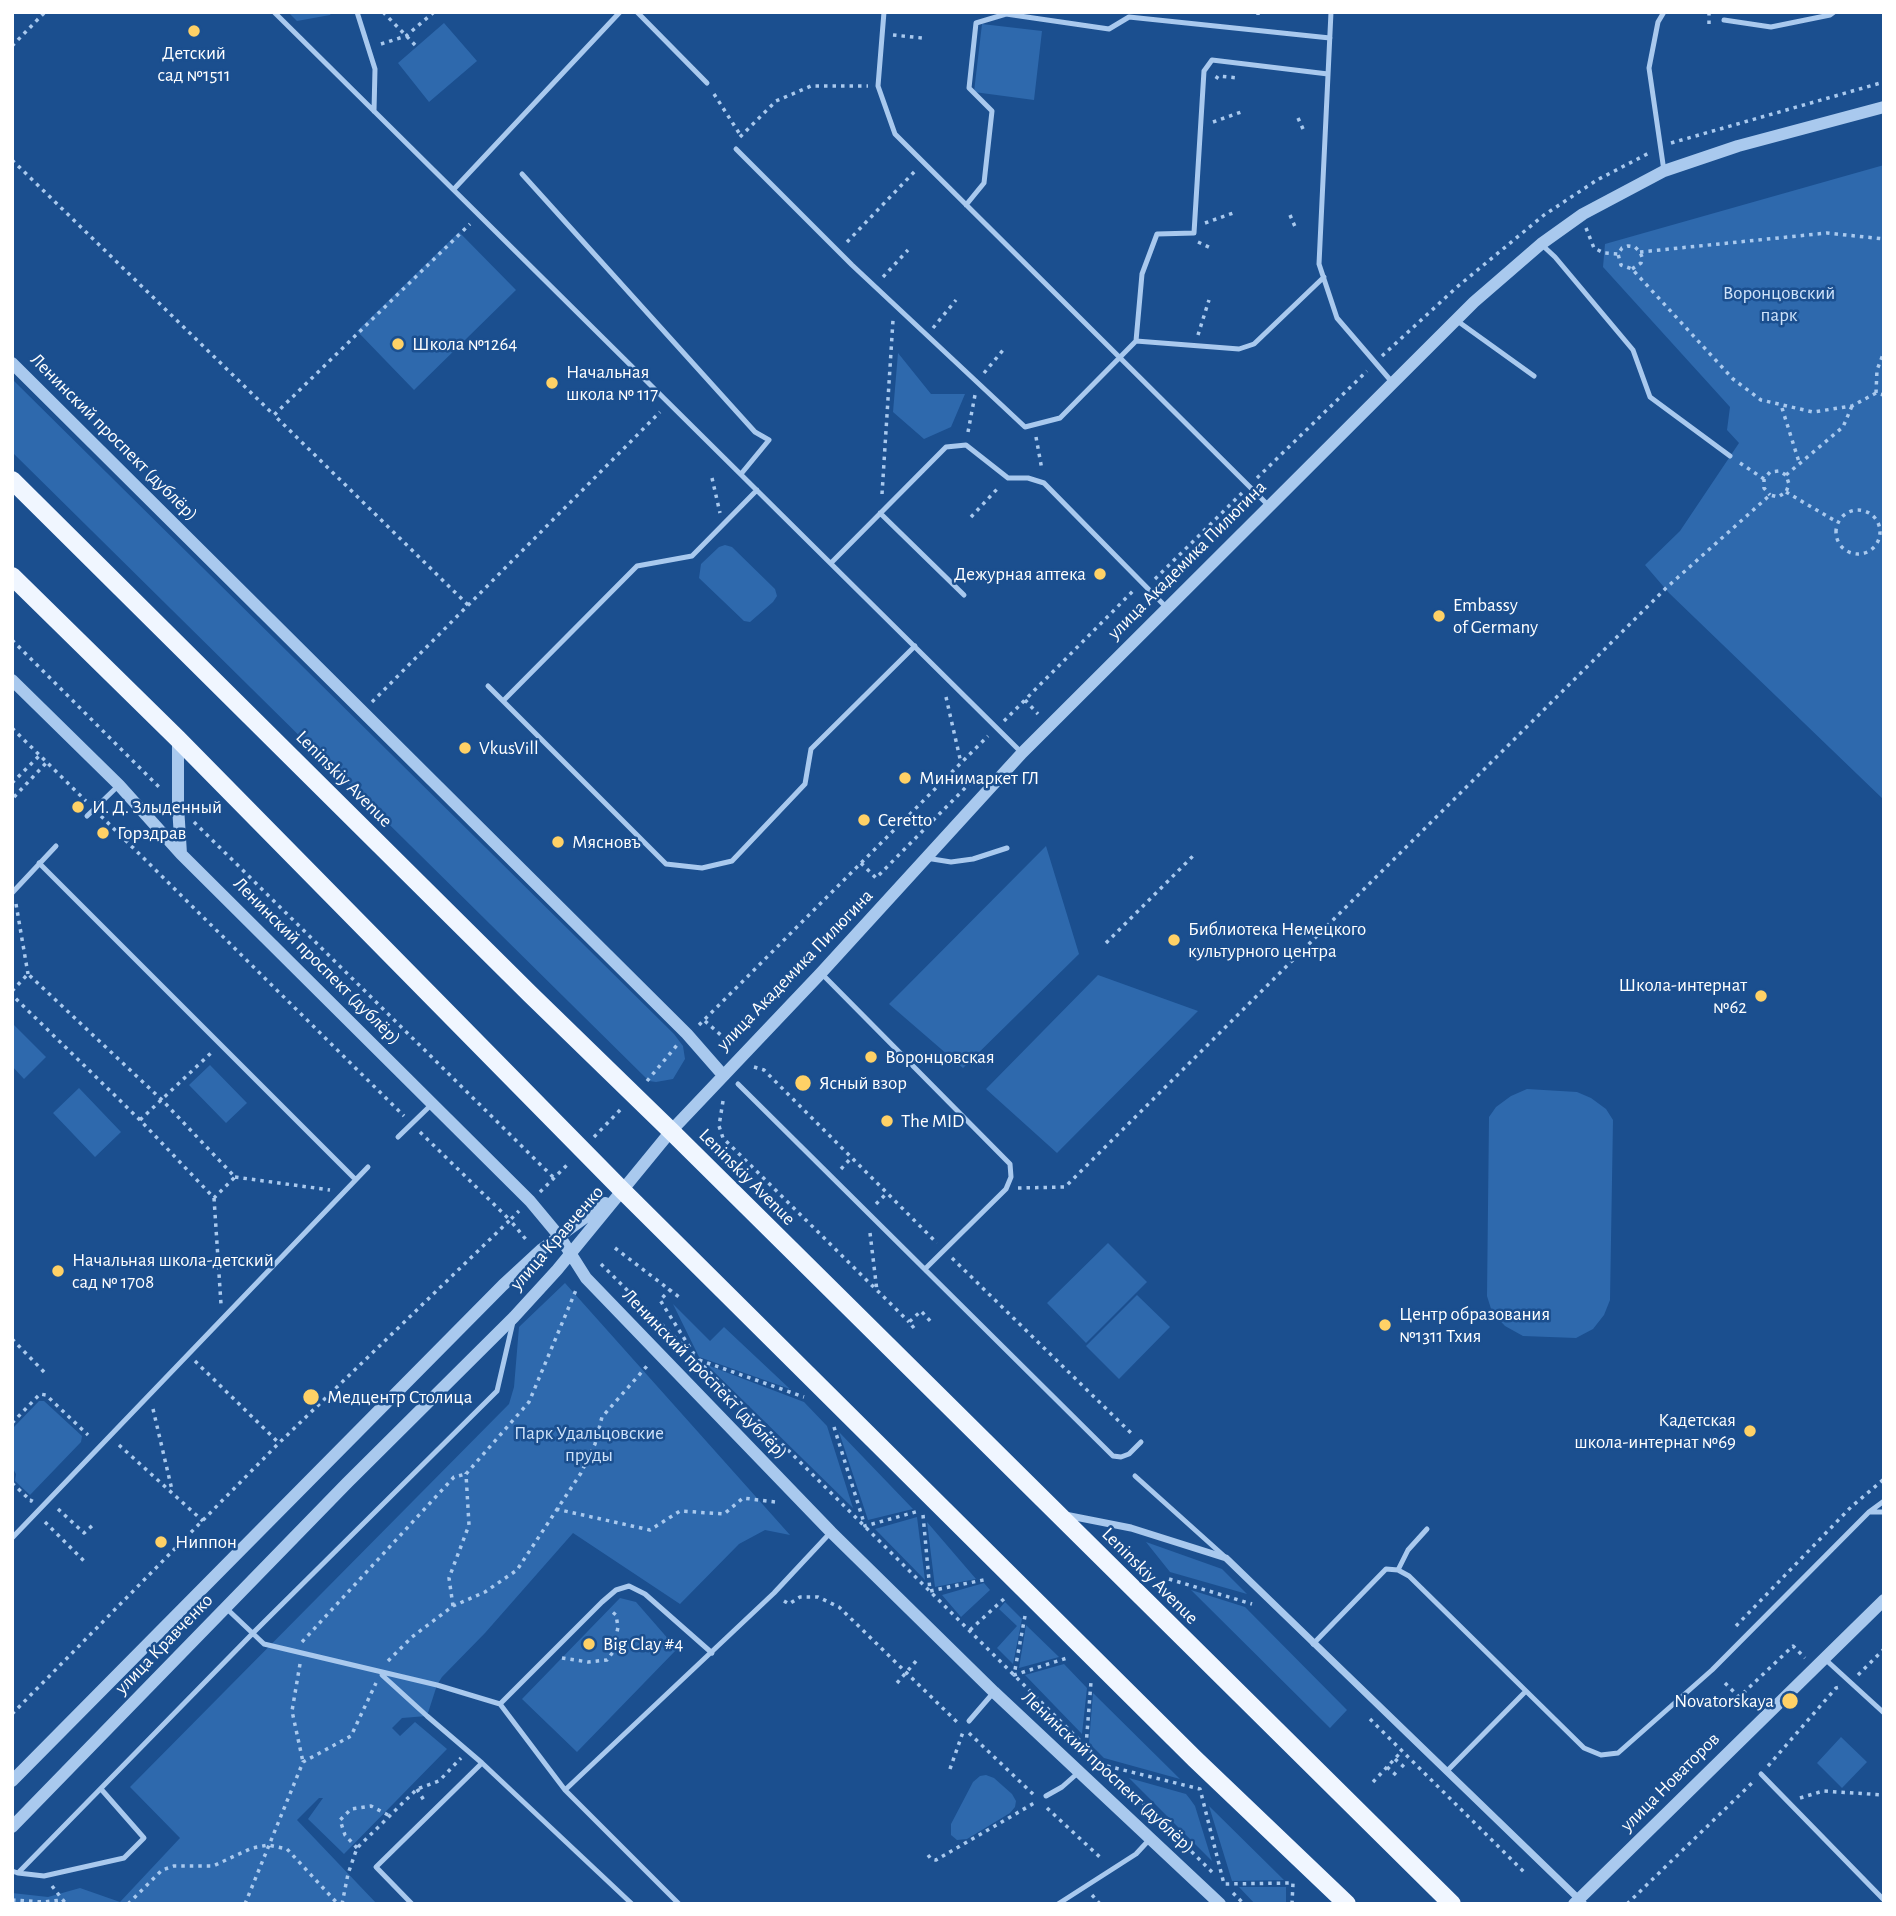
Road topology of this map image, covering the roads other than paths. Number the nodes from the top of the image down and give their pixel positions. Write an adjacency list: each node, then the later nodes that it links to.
1 (274, 12): 16 (lane)
2 (357, 12): 16 (lane)
3 (620, 12): 20 (lane)
4 (637, 12): 14 (lane)
5 (884, 12): 21 (lane)
6 (1331, 12): 12 (lane)
7 (1664, 12): 18 (lane)
8 (1834, 12): 11 (lane)
9 (1007, 13): 10 (lane); 21 (lane)
10 (1129, 15): 12 (lane)
11 (1724, 20)
12 (1330, 38): 13 (lane)
13 (1328, 74): 23 (lane); 25 (lane)
14 (707, 83)
15 (1884, 107): 18 (street, улица Академика Пилюгина)
16 (374, 111): 20 (lane)
17 (736, 149): 26 (lane)
18 (1664, 171): 22 (street, улица Академика Пилюгина)
19 (522, 174): 31 (lane)
20 (453, 189): 31 (lane)
21 (966, 205): 26 (lane)
22 (1541, 244): 24 (street, улица Академика Пилюгина); 30 (lane)
23 (1324, 277): 25 (lane); 29 (lane)
24 (1456, 320): 28 (lane); 29 (street, улица Академика Пилюгина)
25 (1136, 341): 26 (lane)
26 (1120, 358): 34 (lane)
27 (12, 363): 55 (street, Ленинский проспект (дублёр))
28 (1534, 376)
29 (1392, 382): 34 (street, улица Академика Пилюгина)
30 (1730, 456)
31 (741, 474): 33 (lane)
32 (12, 480): 58 (main road, Leninskiy Avenue)
33 (757, 489): 36 (lane); 43 (lane)
34 (1268, 505): 39 (street, улица Академика Пилюгина)
35 (880, 513): 36 (lane); 38 (lane); 39 (lane)
36 (831, 563): 40 (lane)
37 (12, 576): 44 (main road)
38 (964, 595)
39 (1166, 607): 45 (street, улица Академика Пилюгина)
40 (915, 646): 43 (lane); 45 (lane)
41 (12, 680): 46 (street, Ленинский проспект (дублёр))
42 (488, 686): 43 (lane)
43 (503, 701)
44 (178, 739): 50 (street); 62 (main road)
45 (1023, 753): 51 (street, улица Академика Пилюгина)
46 (119, 785): 47 (lane); 50 (street, Ленинский проспект (дублёр))
47 (87, 816)
48 (56, 846): 52 (lane)
49 (1006, 848): 51 (lane)
50 (181, 854): 57 (street, Ленинский проспект (дублёр))
51 (926, 858): 54 (street, улица Академика Пилюгина)
52 (39, 863): 53 (lane); 61 (lane)
53 (13, 892)
54 (821, 974): 55 (street, улица Академика Пилюгина); 65 (lane)
55 (722, 1074): 58 (street, улица Академика Пилюгина)
56 (738, 1084): 65 (lane)
57 (433, 1103): 59 (lane); 63 (street, Ленинский проспект (дублёр))
58 (671, 1131): 62 (street, улица Академика Пилюгина); 72 (main road, Leninskiy Avenue)
59 (398, 1137)
60 (368, 1167): 61 (lane)
61 (355, 1179): 75 (lane)
62 (622, 1191): 63 (street, улица Кравченко); 64 (street, улица Кравченко); 108 (main road)
63 (560, 1237): 64 (street, Ленинский проспект (дублёр)); 94 (street, улица Кравченко)
64 (571, 1253): 66 (street, улица Кравченко); 74 (street, Ленинский проспект (дублёр))
65 (925, 1269): 67 (lane)
66 (514, 1317): 79 (street, улица Кравченко); 80 (lane)
67 (1141, 1442)
68 (1135, 1476): 76 (lane)
69 (1884, 1501): 70 (lane)
70 (1869, 1512): 71 (lane); 86 (lane)
71 (1884, 1512)
72 (1058, 1514): 76 (street); 109 (main road, Leninskiy Avenue)
73 (1427, 1530): 77 (lane)
74 (831, 1532): 82 (lane); 85 (street, Ленинский проспект (дублёр))
75 (12, 1538)
76 (1226, 1558): 81 (street)
77 (1398, 1570): 81 (lane); 86 (lane)
78 (1884, 1600): 83 (street, улица Новаторов)
79 (226, 1608): 80 (lane); 98 (street, улица Кравченко)
80 (253, 1633): 84 (lane); 95 (lane)
81 (1313, 1644): 91 (street)
82 (712, 1653): 87 (lane); 96 (lane)
83 (1819, 1662): 88 (lane); 102 (street, улица Новаторов)
84 (380, 1672): 87 (lane); 90 (lane)
85 (994, 1692): 89 (lane); 92 (street, Ленинский проспект (дублёр))
86 (1525, 1692): 91 (lane)
87 (500, 1704): 96 (lane)
88 (1884, 1713)
89 (969, 1721)
90 (482, 1763): 103 (lane); 104 (lane)
91 (1447, 1771): 102 (street)
92 (1079, 1772): 97 (lane); 99 (street, Ленинский проспект (дублёр))
93 (1761, 1774): 101 (lane)
94 (12, 1783)
95 (101, 1789): 100 (lane); 100 (lane)
96 (565, 1790): 105 (lane)
97 (1046, 1796)
98 (12, 1827)
99 (1151, 1838): 106 (lane); 107 (street, Ленинский проспект (дублёр))
100 (15, 1872)
101 (1884, 1900)
102 (1579, 1902)
103 (412, 1904)
104 (632, 1904)
105 (679, 1904)
106 (1058, 1904)
107 (1220, 1904)
108 (1347, 1904)
109 (1452, 1904)

